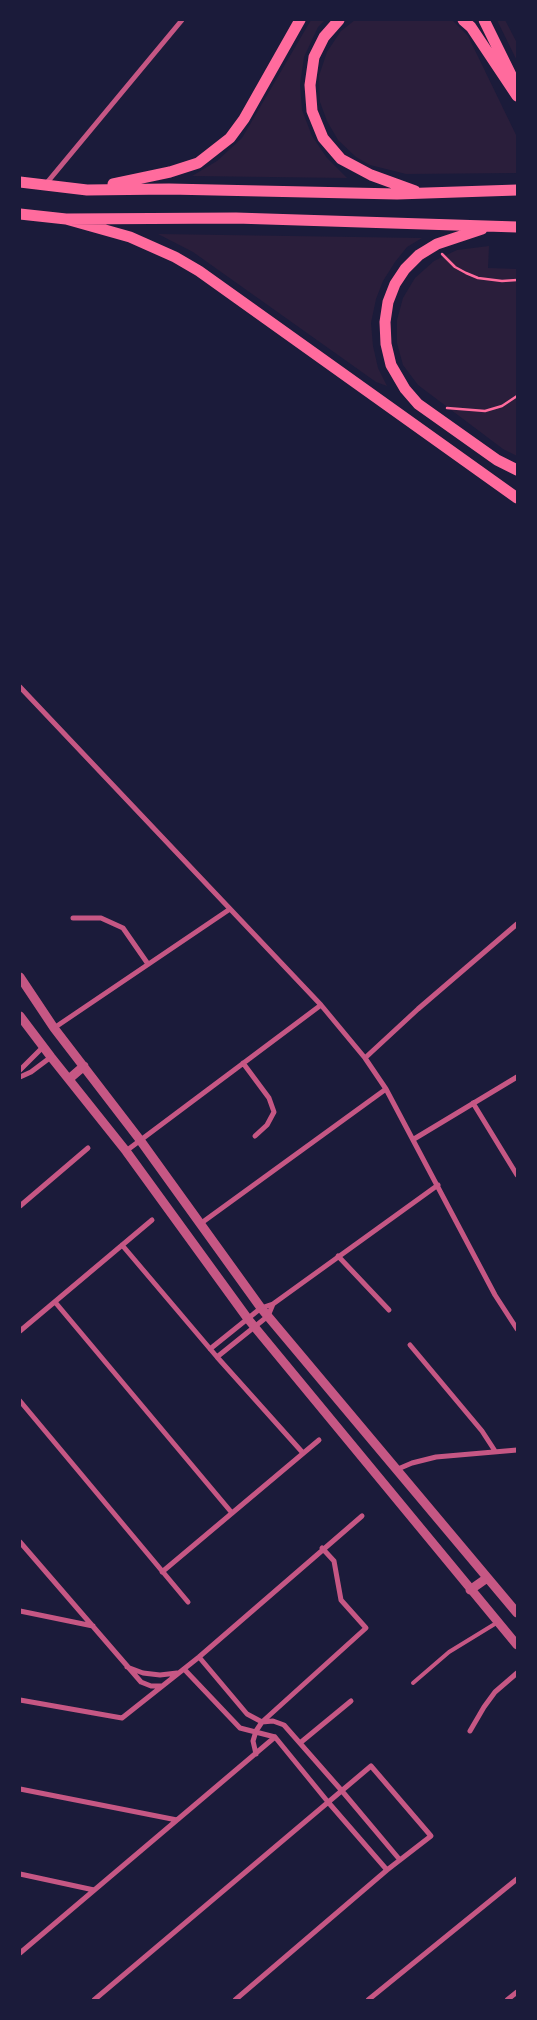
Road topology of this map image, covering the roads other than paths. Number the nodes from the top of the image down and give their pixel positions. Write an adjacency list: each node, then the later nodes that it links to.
1 (182, 20): 9 (street)
2 (300, 20): 10 (main road)
3 (339, 20): 12 (main road)
4 (463, 20): 7 (main road)
5 (484, 20): 6 (main road)
6 (517, 88)
7 (517, 96)
8 (20, 182): 9 (main road)
9 (45, 185): 10 (main road)
10 (88, 190): 12 (main road)
11 (517, 190): 12 (main road)
12 (422, 194)
13 (20, 214): 14 (main road)
14 (66, 219): 15 (main road); 18 (main road)
15 (491, 226): 16 (main road); 17 (main road)
16 (517, 227)
17 (517, 470)
18 (517, 498)
19 (20, 687): 20 (street)
20 (230, 909): 23 (street); 25 (street)
21 (73, 918): 23 (street)
22 (517, 924): 30 (street)
23 (148, 964): 27 (street)
24 (20, 977): 27 (street)
25 (321, 1005): 30 (street); 31 (street)
26 (20, 1016): 28 (street)
27 (54, 1028): 32 (street)
28 (43, 1047): 29 (street); 33 (street)
29 (50, 1057): 34 (street); 36 (street)
30 (365, 1058): 37 (street)
31 (243, 1063): 39 (street); 41 (street)
32 (84, 1066): 36 (street); 41 (street)
33 (20, 1070)
34 (20, 1077)
35 (517, 1077): 38 (street)
36 (69, 1079): 43 (street)
37 (386, 1089): 40 (street); 48 (street)
38 (473, 1103): 40 (street); 44 (street)
39 (255, 1136)
40 (414, 1139): 45 (street)
41 (140, 1140): 43 (street); 48 (street)
42 (88, 1148): 46 (street)
43 (126, 1151): 56 (street)
44 (517, 1174)
45 (438, 1185): 50 (street); 58 (street)
46 (20, 1206)
47 (152, 1220): 49 (street)
48 (200, 1224): 53 (street)
49 (122, 1245): 51 (street); 61 (street)
50 (338, 1256): 52 (street); 54 (street)
51 (55, 1302): 59 (street); 69 (street)
52 (273, 1304): 53 (street); 55 (street)
53 (262, 1308): 55 (street); 56 (street)
54 (389, 1310)
55 (268, 1316): 57 (street); 68 (street)
56 (248, 1319): 57 (street); 61 (street)
57 (254, 1327): 62 (street); 75 (street)
58 (517, 1329)
59 (20, 1331)
60 (410, 1345): 66 (street)
61 (210, 1349): 62 (street)
62 (217, 1357): 67 (street)
63 (20, 1401): 73 (street)
64 (319, 1440): 67 (street)
65 (517, 1450): 66 (street)
66 (495, 1451): 68 (street)
67 (303, 1453): 69 (street)
68 (398, 1469): 74 (street)
69 (232, 1513): 73 (street)
70 (362, 1516): 72 (street)
71 (20, 1542): 80 (street)
72 (322, 1548): 82 (street); 91 (street)
73 (162, 1572): 76 (street)
74 (487, 1578): 75 (street); 78 (street)
75 (470, 1590): 79 (street)
76 (188, 1602)
77 (20, 1612): 80 (street)
78 (517, 1613)
79 (498, 1622): 81 (street); 87 (lane)
80 (93, 1626): 83 (street)
81 (517, 1645)
82 (199, 1657): 84 (street); 91 (street)
83 (126, 1666): 85 (street); 88 (street)
84 (184, 1669): 85 (street); 92 (street)
85 (178, 1673): 88 (street)
86 (517, 1673): 93 (street)
87 (413, 1683)
88 (162, 1686): 89 (street)
89 (20, 1700)
90 (351, 1701): 95 (street)
91 (262, 1722): 92 (street); 95 (street)
92 (256, 1731): 94 (street); 96 (street)
93 (470, 1731)
94 (275, 1737): 96 (street); 99 (street)
95 (300, 1743): 98 (street)
96 (256, 1754): 100 (street)
97 (20, 1789): 100 (street)
98 (342, 1790): 99 (street); 101 (street); 101 (street)
99 (328, 1802): 102 (street); 108 (street)
100 (177, 1820): 105 (street)
101 (400, 1860): 102 (street)
102 (388, 1870): 109 (street)
103 (20, 1874): 105 (street)
104 (517, 1879): 110 (street)
105 (94, 1890): 106 (street)
106 (20, 1953)
107 (517, 1992): 111 (street)
108 (94, 2000)
109 (234, 2000)
110 (368, 2000)
111 (507, 2000)

